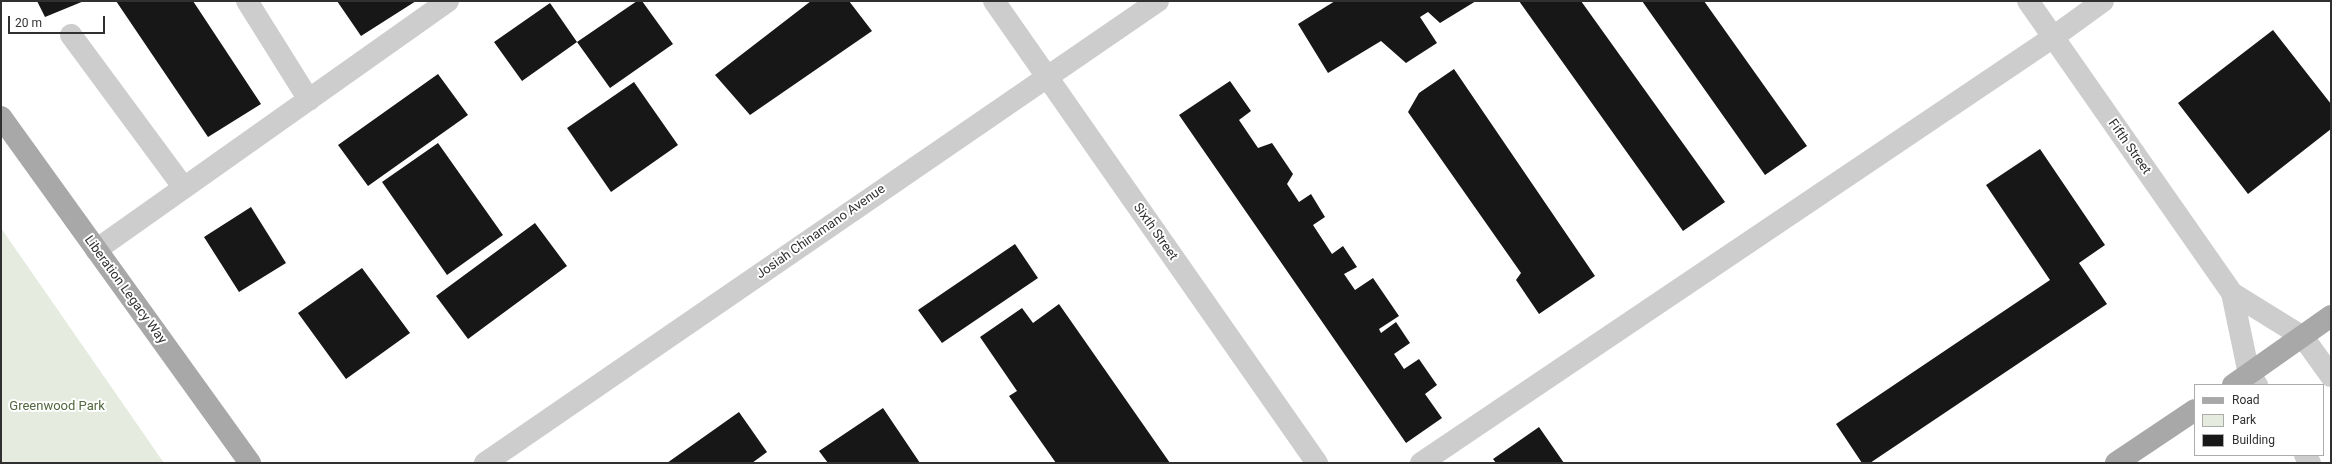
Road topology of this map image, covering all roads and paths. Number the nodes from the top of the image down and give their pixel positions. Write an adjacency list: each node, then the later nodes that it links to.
1 (247, 1): 10 (street)
2 (448, 1): 10 (street)
3 (994, 1): 9 (street, Sixth Street)
4 (1158, 1): 9 (street, Josiah Chinamano Avenue)
5 (2028, 1): 8 (street, Fifth Street)
6 (2103, 1): 8 (street)
7 (71, 36): 12 (street)
8 (2052, 38): 14 (street, Fifth Street); 23 (street)
9 (1046, 77): 21 (street, Josiah Chinamano Avenue); 22 (street, Sixth Street)
10 (309, 100): 12 (street)
11 (1, 117): 13 (main road, Liberation Legacy Way)
12 (184, 188): 13 (street)
13 (96, 250): 20 (main road, Liberation Legacy Way)
14 (2232, 293): 16 (street, Fifth Street); 18 (street, Fifth Street)
15 (2331, 316): 16 (main road)
16 (2303, 336): 17 (street, Fifth Street); 18 (main road)
17 (2331, 376)
18 (2246, 381)
19 (2194, 411): 24 (main road)
20 (250, 463)
21 (485, 463)
22 (1317, 463)
23 (1421, 463)
24 (2116, 463)

